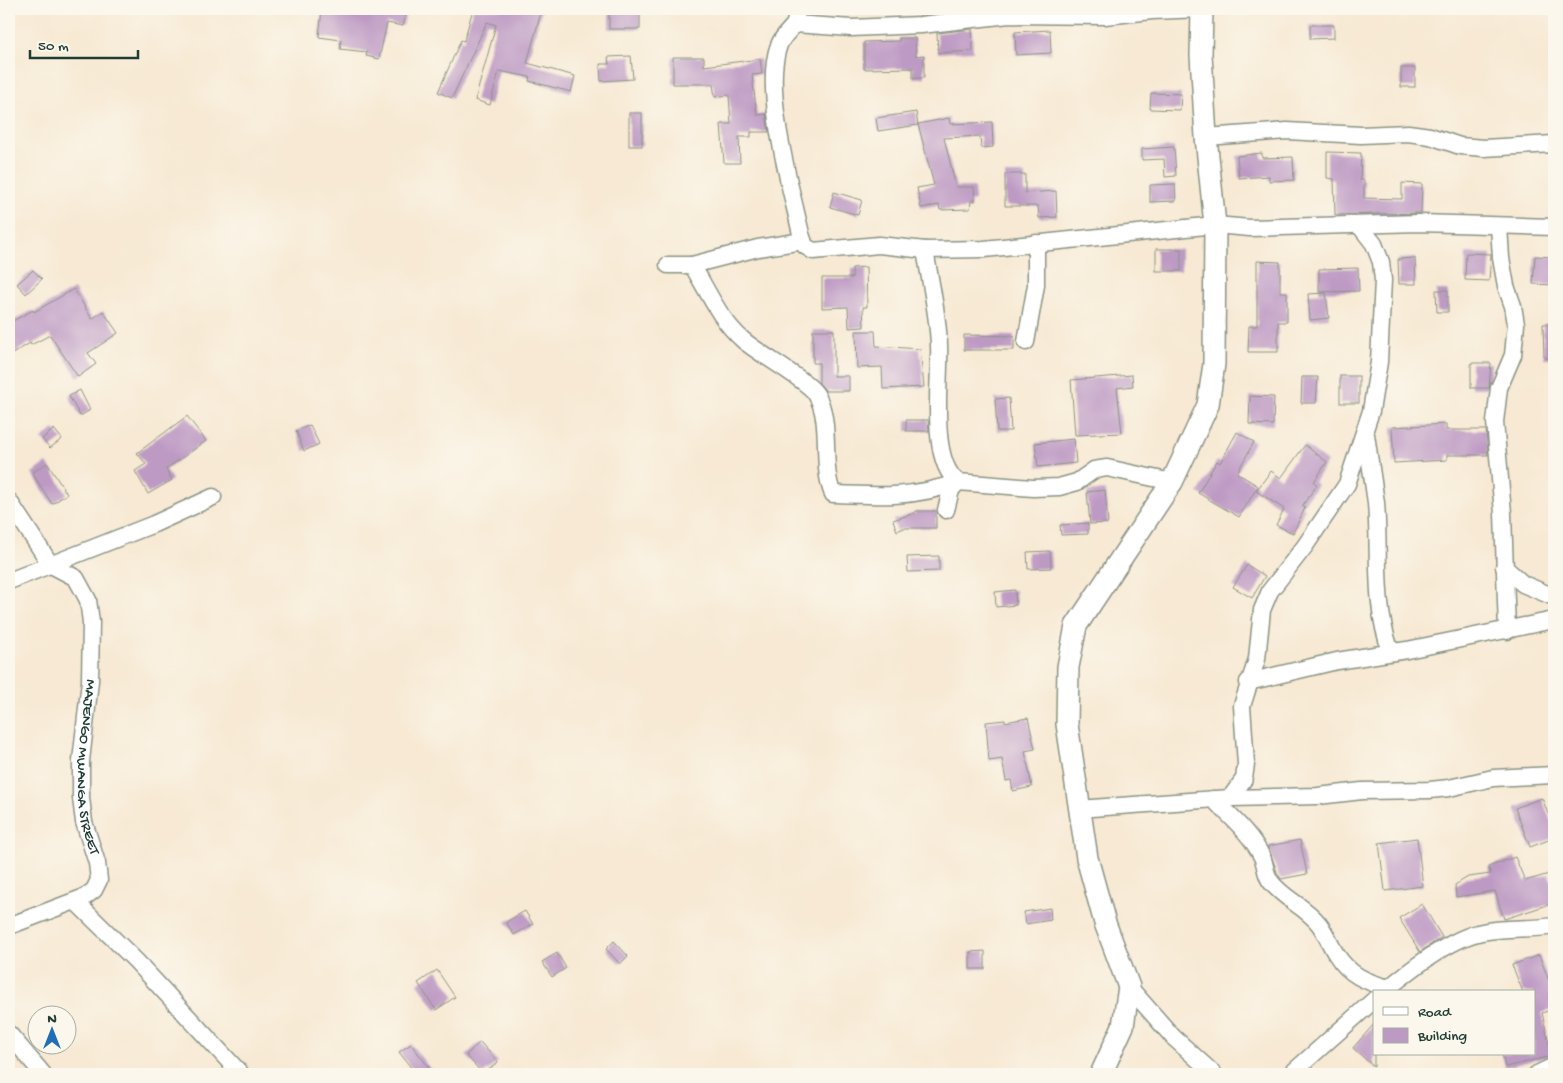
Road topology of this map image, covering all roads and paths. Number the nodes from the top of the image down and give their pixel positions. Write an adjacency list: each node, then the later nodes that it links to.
1 (1202, 9): 2 (street); 3 (street)
2 (796, 17): 9 (street)
3 (1206, 137): 4 (street); 5 (street)
4 (1554, 144)
5 (1215, 225): 6 (street); 10 (street); 17 (street)
6 (1360, 226): 7 (street); 15 (street)
7 (1499, 226): 8 (street); 22 (street)
8 (1554, 228)
9 (803, 241): 11 (street); 13 (street)
10 (1036, 243): 11 (street); 14 (street)
11 (925, 250): 16 (street)
12 (668, 265): 13 (street)
13 (692, 265): 16 (street)
14 (1026, 342)
15 (1366, 432): 27 (street); 28 (street)
16 (958, 482): 17 (street); 20 (street)
17 (1172, 482): 32 (street)
18 (213, 497): 21 (street)
19 (9, 501): 21 (street, MAJENGO MWANGA STREET)
20 (946, 510)
21 (51, 565): 23 (street); 33 (street, MAJENGO MWANGA STREET)
22 (1504, 567): 24 (street); 26 (street)
23 (9, 582)
24 (1554, 597)
25 (1554, 620): 26 (street)
26 (1507, 630): 27 (street)
27 (1391, 651): 28 (street)
28 (1248, 682): 30 (street)
29 (1554, 775): 30 (street)
30 (1230, 798): 31 (street)
31 (1213, 799): 32 (street); 37 (street)
32 (1078, 809): 36 (street)
33 (76, 902): 34 (street, MAJENGO MWANGA STREET); 42 (street)
34 (9, 926)
35 (1553, 930): 37 (street)
36 (1129, 988): 43 (street); 44 (street)
37 (1386, 990)
38 (1373, 1001): 45 (street)
39 (9, 1034): 41 (street)
40 (1554, 1066): 46 (street)
41 (43, 1074)
42 (241, 1074)
43 (1101, 1074)
44 (1214, 1074)
45 (1291, 1074)
46 (1537, 1074)

